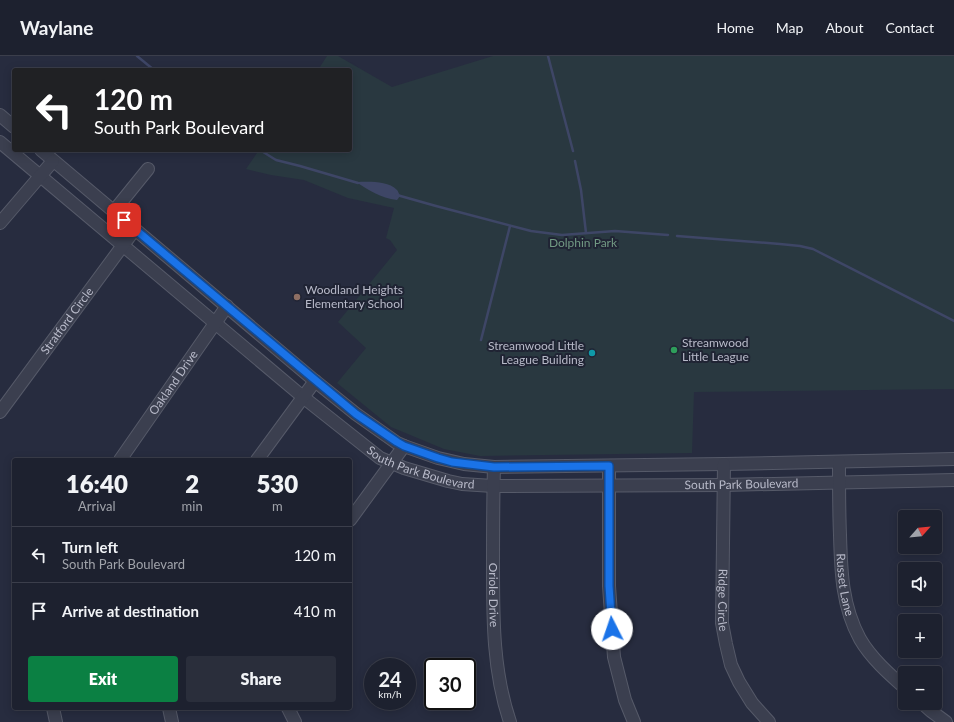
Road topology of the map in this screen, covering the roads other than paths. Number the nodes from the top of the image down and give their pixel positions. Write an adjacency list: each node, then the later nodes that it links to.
1 (0, 115): 2 (street)
2 (12, 125)
3 (0, 142): 4 (street, South Park Boulevard)
4 (12, 152)
5 (12, 152): 9 (street, South Park Boulevard)
6 (43, 152): 7 (street, South Park Boulevard)
7 (53, 160): 9 (street); 10 (street, South Park Boulevard)
8 (148, 169): 10 (street)
9 (41, 175): 11 (street); 13 (street, South Park Boulevard)
10 (114, 211): 12 (street, South Park Boulevard)
11 (0, 223)
12 (135, 229): 13 (street, Stratford Circle); 14 (street, South Park Boulevard)
13 (124, 245): 15 (street, South Park Boulevard); 18 (street, Stratford Circle)
14 (227, 306): 15 (street, Oakland Drive); 16 (street, South Park Boulevard)
15 (215, 323): 17 (street, South Park Boulevard); 20 (street, Oakland Drive)
16 (315, 381): 17 (street); 19 (street, South Park Boulevard)
17 (303, 397): 21 (street); 24 (street, South Park Boulevard)
18 (0, 412)
19 (404, 446): 24 (street); 27 (street, South Park Boulevard)
20 (121, 458)
21 (258, 458)
22 (954, 459): 23 (street, South Park Boulevard)
23 (839, 462): 25 (street, South Park Boulevard); 29 (street, Russet Lane)
24 (392, 463): 31 (street, South Park Boulevard); 33 (street)
25 (724, 464): 26 (street, South Park Boulevard); 30 (street, Ridge Circle)
26 (609, 466): 27 (street, South Park Boulevard); 32 (street)
27 (494, 467): 31 (street, Oriole Drive)
28 (954, 480): 29 (street, South Park Boulevard)
29 (839, 482): 30 (street, South Park Boulevard); 34 (street, Russet Lane)
30 (724, 485): 32 (street, South Park Boulevard); 44 (street, Ridge Circle)
31 (493, 486): 32 (street, South Park Boulevard); 42 (street, Oriole Drive)
32 (609, 486): 43 (street)
33 (352, 517)
34 (898, 682)
35 (53, 710): 39 (street)
36 (169, 710): 40 (street)
37 (289, 710): 41 (street)
38 (930, 710): 45 (street)
39 (56, 722)
40 (172, 722)
41 (295, 722)
42 (510, 722)
43 (634, 722)
44 (769, 722)
45 (946, 722)

